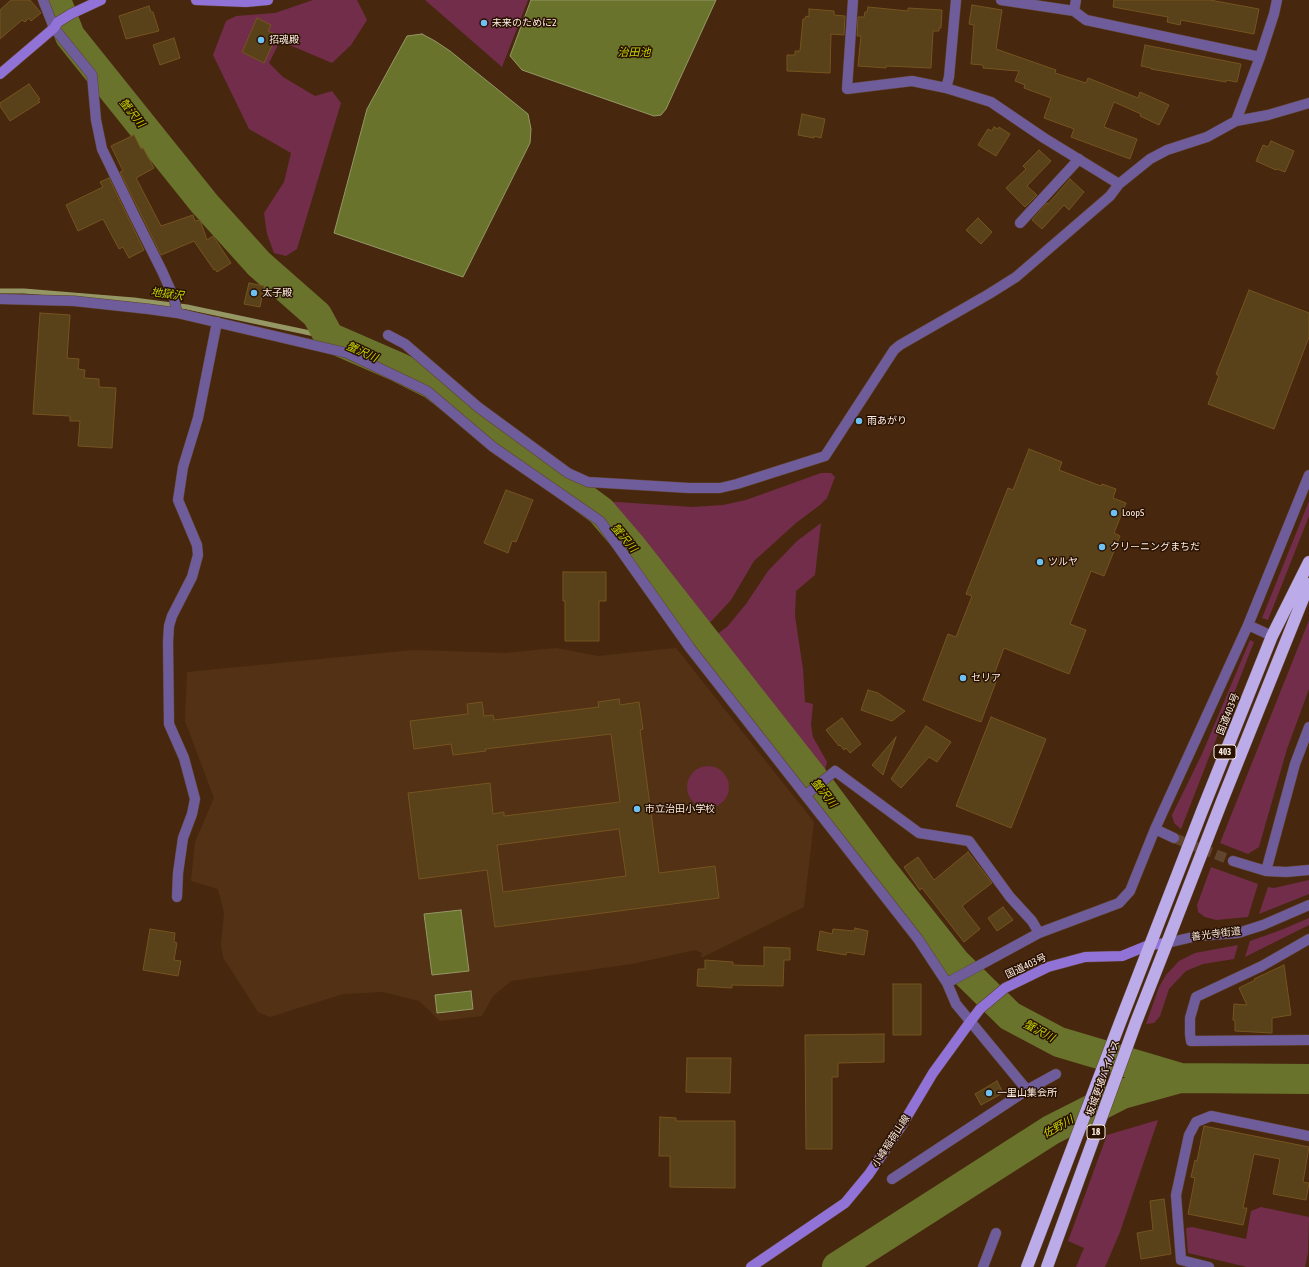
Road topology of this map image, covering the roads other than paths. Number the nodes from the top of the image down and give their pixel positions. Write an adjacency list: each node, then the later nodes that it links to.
1 (43, 0): 11 (street)
2 (101, 0): 11 (main road)
3 (196, 0): 4 (main road)
4 (268, 0)
5 (853, 0): 14 (street)
6 (956, 0): 14 (street)
7 (1001, 0): 10 (street)
8 (1076, 0): 10 (street)
9 (1277, 0): 12 (street)
10 (1074, 11): 12 (street)
11 (56, 25): 13 (main road); 21 (street)
12 (1260, 57): 16 (street)
13 (0, 74)
14 (946, 88): 17 (street)
15 (1309, 103): 16 (street)
16 (1236, 121): 18 (street)
17 (1078, 159): 18 (street); 19 (street)
18 (1119, 184): 23 (street)
19 (1020, 223)
20 (0, 299): 21 (street)
21 (177, 313): 22 (street)
22 (217, 322): 30 (street); 36 (street)
23 (388, 335)
24 (1309, 475): 27 (street)
25 (1309, 562): 28 (highway, 国道403号 / 403)
26 (1309, 584): 40 (highway, 403)
27 (1248, 626): 28 (street); 31 (street)
28 (1272, 636): 41 (highway, 国道403号 / 403)
29 (1309, 727): 35 (street)
30 (809, 793): 38 (street); 42 (street)
31 (1156, 829): 32 (street); 38 (street)
32 (1174, 838)
33 (1233, 861): 35 (street)
34 (1309, 870): 35 (street)
35 (1266, 871)
36 (177, 897)
37 (1309, 906): 40 (street, 善光寺街道)
38 (1039, 933): 42 (street)
39 (1309, 939): 45 (street)
40 (1167, 942): 41 (main road, 国道403号); 54 (highway, 坂城更埴バイパス / 18)
41 (1149, 945): 43 (main road, 国道403号); 53 (highway, 坂城更埴バイパス / 18)
42 (950, 981): 44 (street)
43 (1005, 988): 44 (main road, 小峰稲荷山線)
44 (970, 1022): 47 (street); 51 (main road, 小峰稲荷山線)
45 (1309, 1040)
46 (1056, 1074): 47 (street)
47 (1027, 1090): 49 (street)
48 (1309, 1136): 55 (street)
49 (892, 1179)
50 (996, 1233): 52 (street)
51 (751, 1267)
52 (982, 1267)
53 (1027, 1267)
54 (1047, 1267)
55 (1209, 1267)

